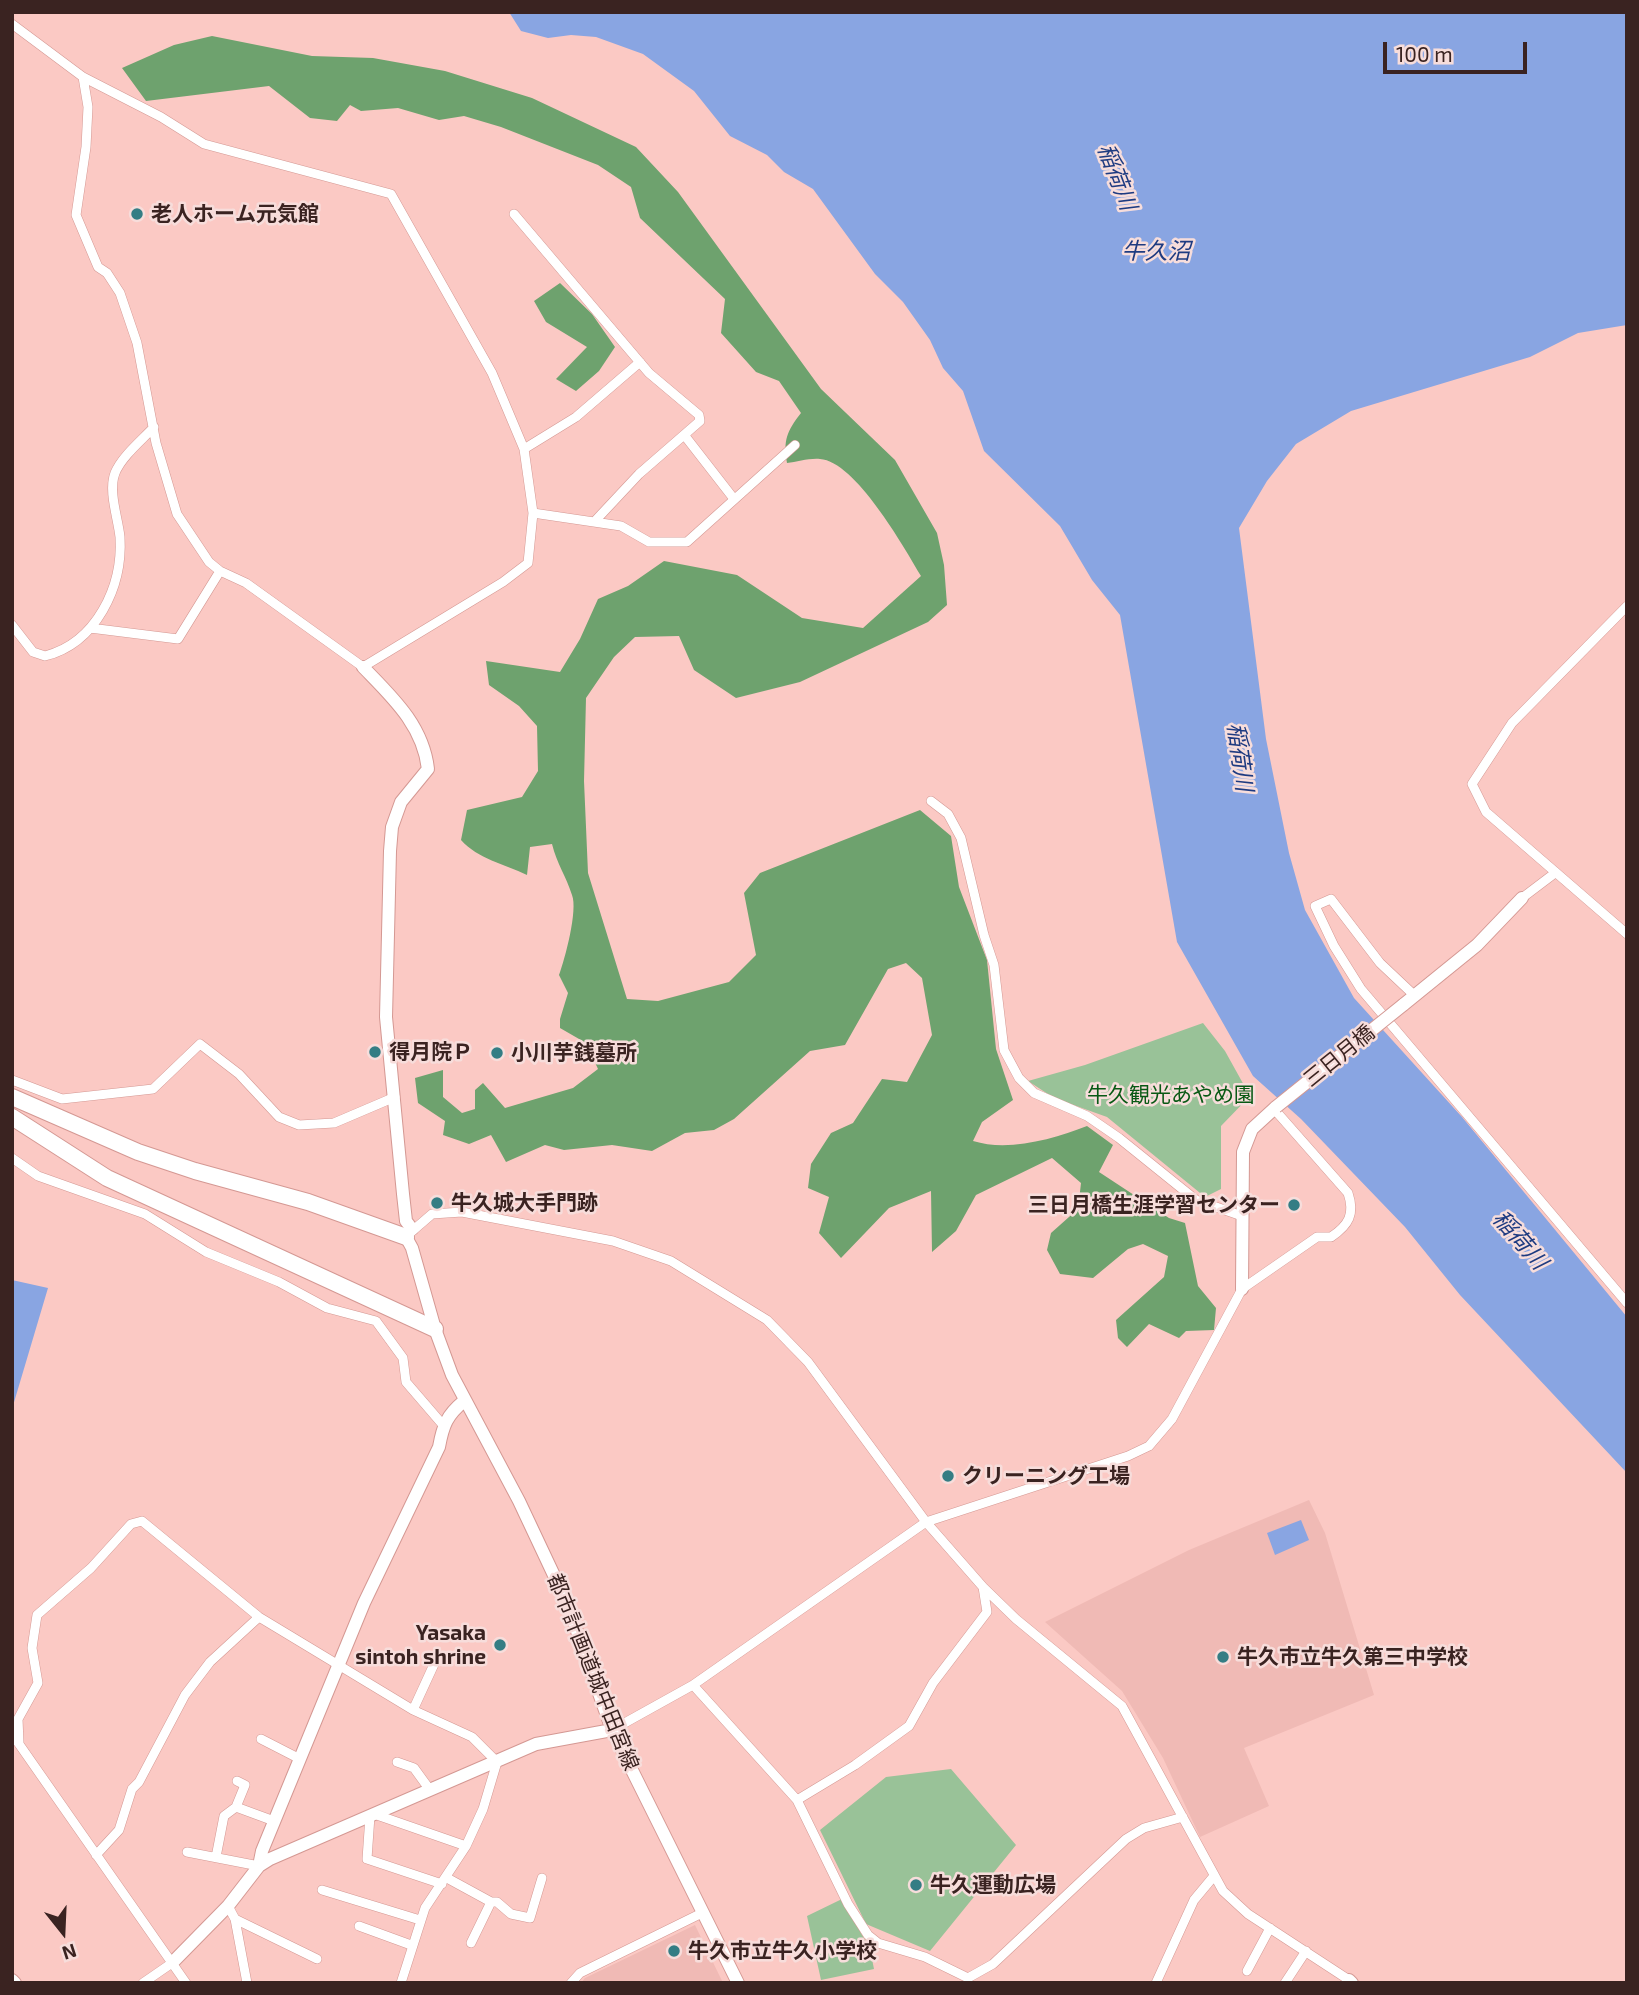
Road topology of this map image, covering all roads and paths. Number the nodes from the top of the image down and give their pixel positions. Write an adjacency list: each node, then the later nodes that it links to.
1 (12, 23): 2 (street)
2 (83, 77): 5 (street); 8 (street)
3 (514, 214): 4 (street)
4 (640, 362): 6 (street); 8 (street)
5 (154, 427): 12 (street); 15 (street)
6 (685, 436): 9 (street); 11 (street)
7 (795, 445): 9 (street)
8 (524, 449): 10 (street)
9 (734, 499): 11 (street)
10 (533, 513): 11 (street); 16 (street)
11 (595, 520)
12 (220, 571): 15 (street); 16 (street)
13 (1627, 606): 18 (street)
14 (12, 625): 15 (street)
15 (90, 628)
16 (363, 667): 24 (street, 都市計画道城中田宮線)
17 (931, 801): 28 (street)
18 (1555, 873): 19 (street); 20 (street)
19 (1522, 898): 21 (street, 三日月橋)
20 (1627, 934)
21 (1415, 996): 25 (street, 三日月橋, bridge); 31 (street)
22 (12, 1080): 24 (street)
23 (12, 1097): 29 (highway)
24 (395, 1097): 29 (street, 都市計画道城中田宮線)
25 (1275, 1108): 28 (street, 三日月橋); 30 (street)
26 (12, 1117): 32 (highway)
27 (12, 1158): 34 (street)
28 (1242, 1216): 30 (street, 三日月橋)
29 (409, 1233): 32 (street, 都市計画道城中田宮線); 35 (street)
30 (1242, 1289): 35 (street)
31 (1627, 1303)
32 (435, 1329): 33 (street, 都市計画道城中田宮線)
33 (464, 1401): 34 (street); 42 (street, 都市計画道城中田宮線)
34 (443, 1425): 39 (street)
35 (926, 1522): 36 (street); 40 (street)
36 (983, 1587): 51 (street); 54 (street)
37 (259, 1617): 39 (street); 45 (street); 58 (street)
38 (436, 1660): 41 (street)
39 (339, 1663): 41 (street); 46 (street)
40 (693, 1685): 42 (street); 51 (street)
41 (413, 1710): 48 (street)
42 (612, 1730): 48 (street); 67 (street, 都市計画道城中田宮線)
43 (12, 1734): 45 (street)
44 (261, 1739): 46 (street)
45 (19, 1743): 58 (street)
46 (300, 1759): 55 (street)
47 (397, 1762): 50 (street)
48 (497, 1762): 50 (street); 56 (street)
49 (237, 1781): 52 (street)
50 (430, 1790): 53 (street)
51 (797, 1800): 54 (street)
52 (236, 1807): 55 (street); 59 (street)
53 (372, 1815): 56 (street); 60 (street); 63 (street)
54 (1183, 1817): 61 (street)
55 (274, 1821): 60 (street)
56 (466, 1846): 63 (street)
57 (187, 1852): 59 (street)
58 (96, 1855): 76 (street)
59 (216, 1857): 60 (street)
60 (259, 1866): 66 (street)
61 (1214, 1876): 71 (street); 85 (street)
62 (542, 1878): 65 (street)
63 (445, 1881): 65 (street); 69 (street)
64 (322, 1890): 69 (street)
65 (491, 1902): 72 (street)
66 (228, 1906): 68 (street); 76 (street)
67 (702, 1913): 83 (street); 84 (street, 都市計画道城中田宮線)
68 (235, 1919): 75 (street); 81 (street)
69 (420, 1920): 73 (street)
70 (359, 1926): 73 (street)
71 (1269, 1928): 74 (street); 77 (street)
72 (471, 1943)
73 (411, 1945): 82 (street)
74 (1306, 1951): 78 (street); 86 (street)
75 (317, 1959)
76 (172, 1962): 79 (street); 80 (street)
77 (1247, 1971)
78 (1350, 1982)
79 (143, 1983)
80 (186, 1983)
81 (247, 1983)
82 (401, 1983)
83 (571, 1983)
84 (738, 1983)
85 (1156, 1983)
86 (1285, 1983)

